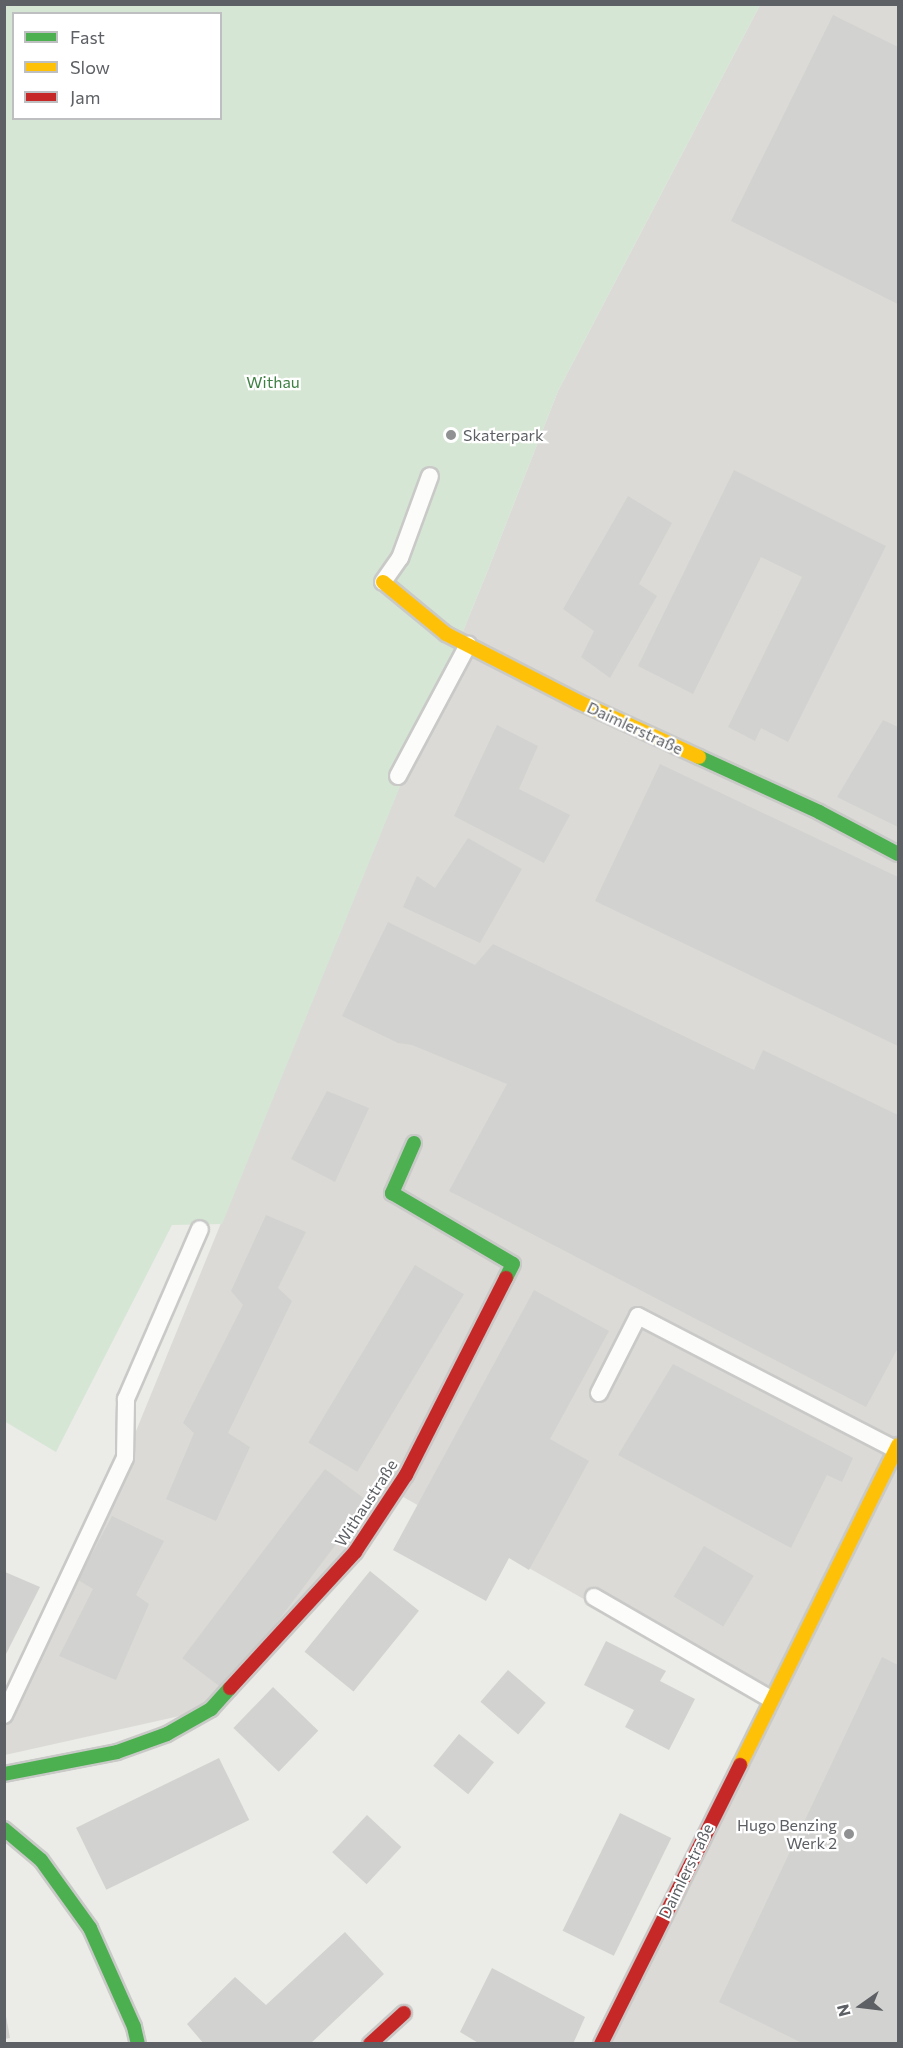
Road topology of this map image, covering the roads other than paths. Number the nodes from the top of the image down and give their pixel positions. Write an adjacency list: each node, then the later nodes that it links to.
1 (430, 476): 2 (lane)
2 (383, 582): 3 (street, Daimlerstraße)
3 (468, 645): 4 (lane); 5 (street, Daimlerstraße)
4 (398, 776)
5 (898, 854)
6 (414, 1143): 13 (street, Withaustraße)
7 (200, 1230): 12 (lane)
8 (599, 1393): 9 (lane)
9 (897, 1448): 11 (street, Daimlerstraße)
10 (594, 1597): 11 (lane)
11 (771, 1699): 18 (street, Daimlerstraße)
12 (4, 1715)
13 (4, 1774)
14 (4, 1829): 16 (street)
15 (404, 2013): 17 (street)
16 (138, 2043)
17 (370, 2043)
18 (601, 2043)

